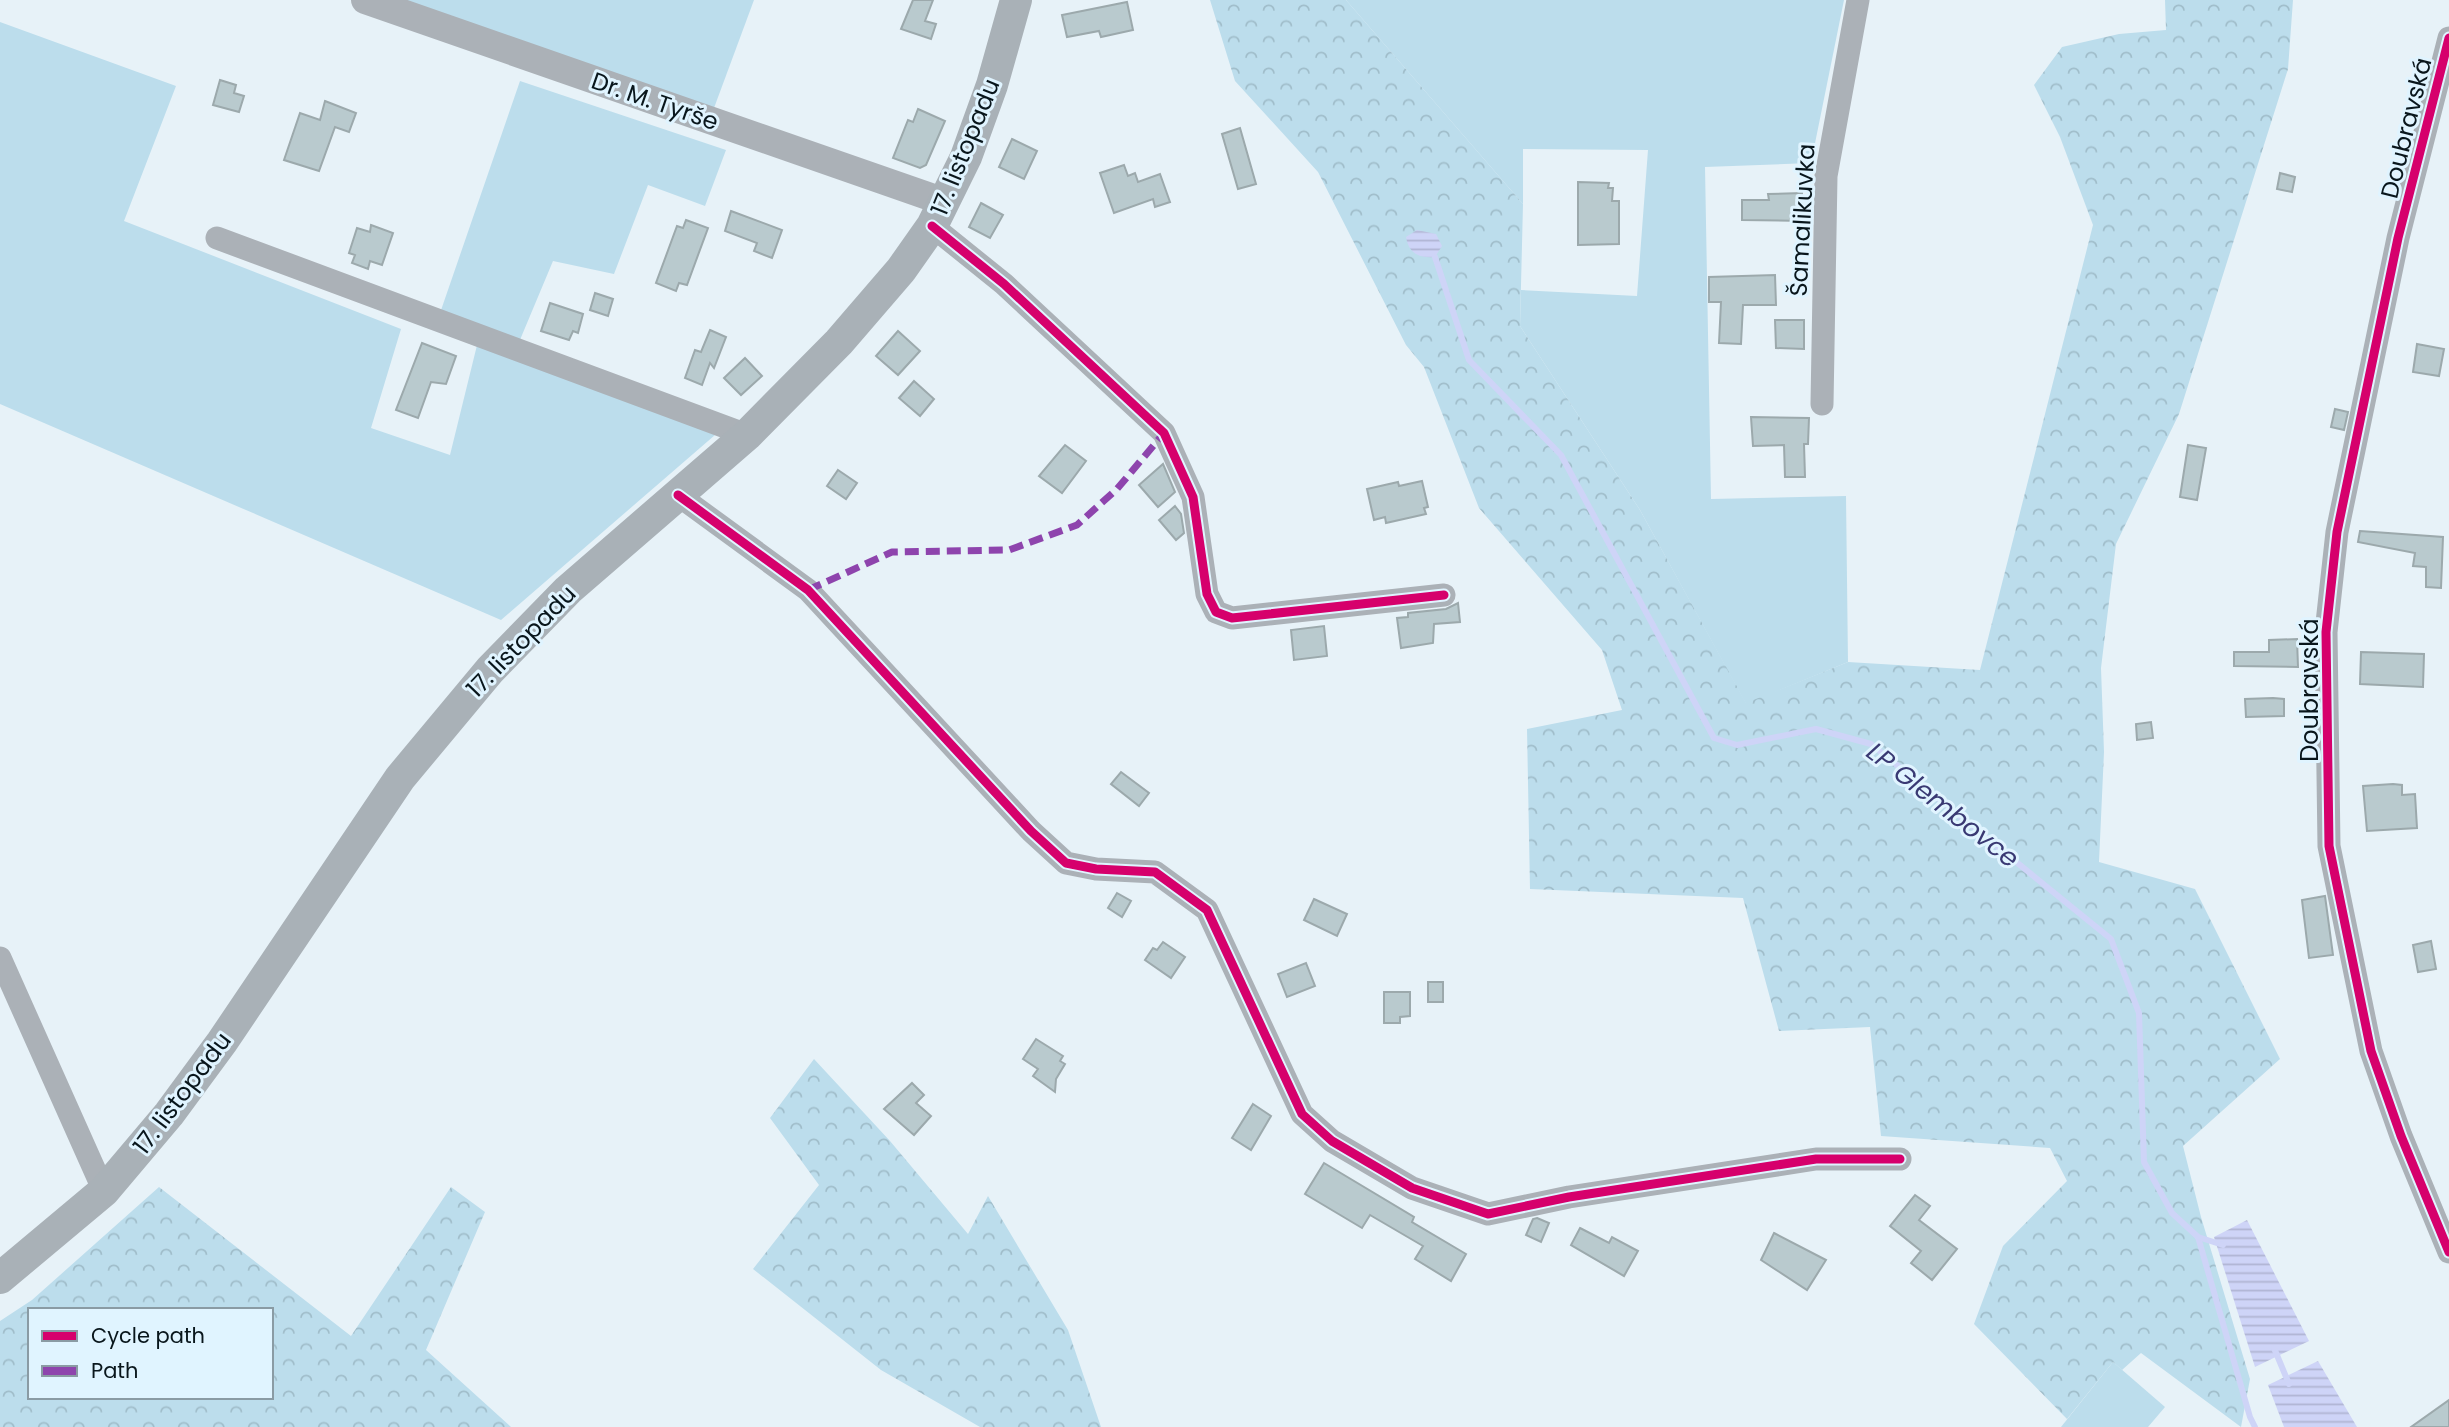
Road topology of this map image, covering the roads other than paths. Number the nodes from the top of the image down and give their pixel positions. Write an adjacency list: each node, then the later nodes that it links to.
1 (365, 0): 5 (street, Dr. M. Tyrše)
2 (1016, 0): 5 (main road, 17. listopadu)
3 (1858, 0): 7 (street, Šamalikuvka)
4 (2448, 45): 14 (street, Doubravská)
5 (939, 214): 8 (main road, 17. listopadu); 10 (street)
6 (217, 238): 8 (street)
7 (1822, 404)
8 (747, 435): 9 (main road, 17. listopadu)
9 (678, 495): 12 (street); 13 (main road, 17. listopadu)
10 (1444, 595)
11 (0, 958): 13 (street)
12 (1900, 1158)
13 (104, 1191): 15 (main road, 17. listopadu)
14 (2449, 1252)
15 (0, 1278)

